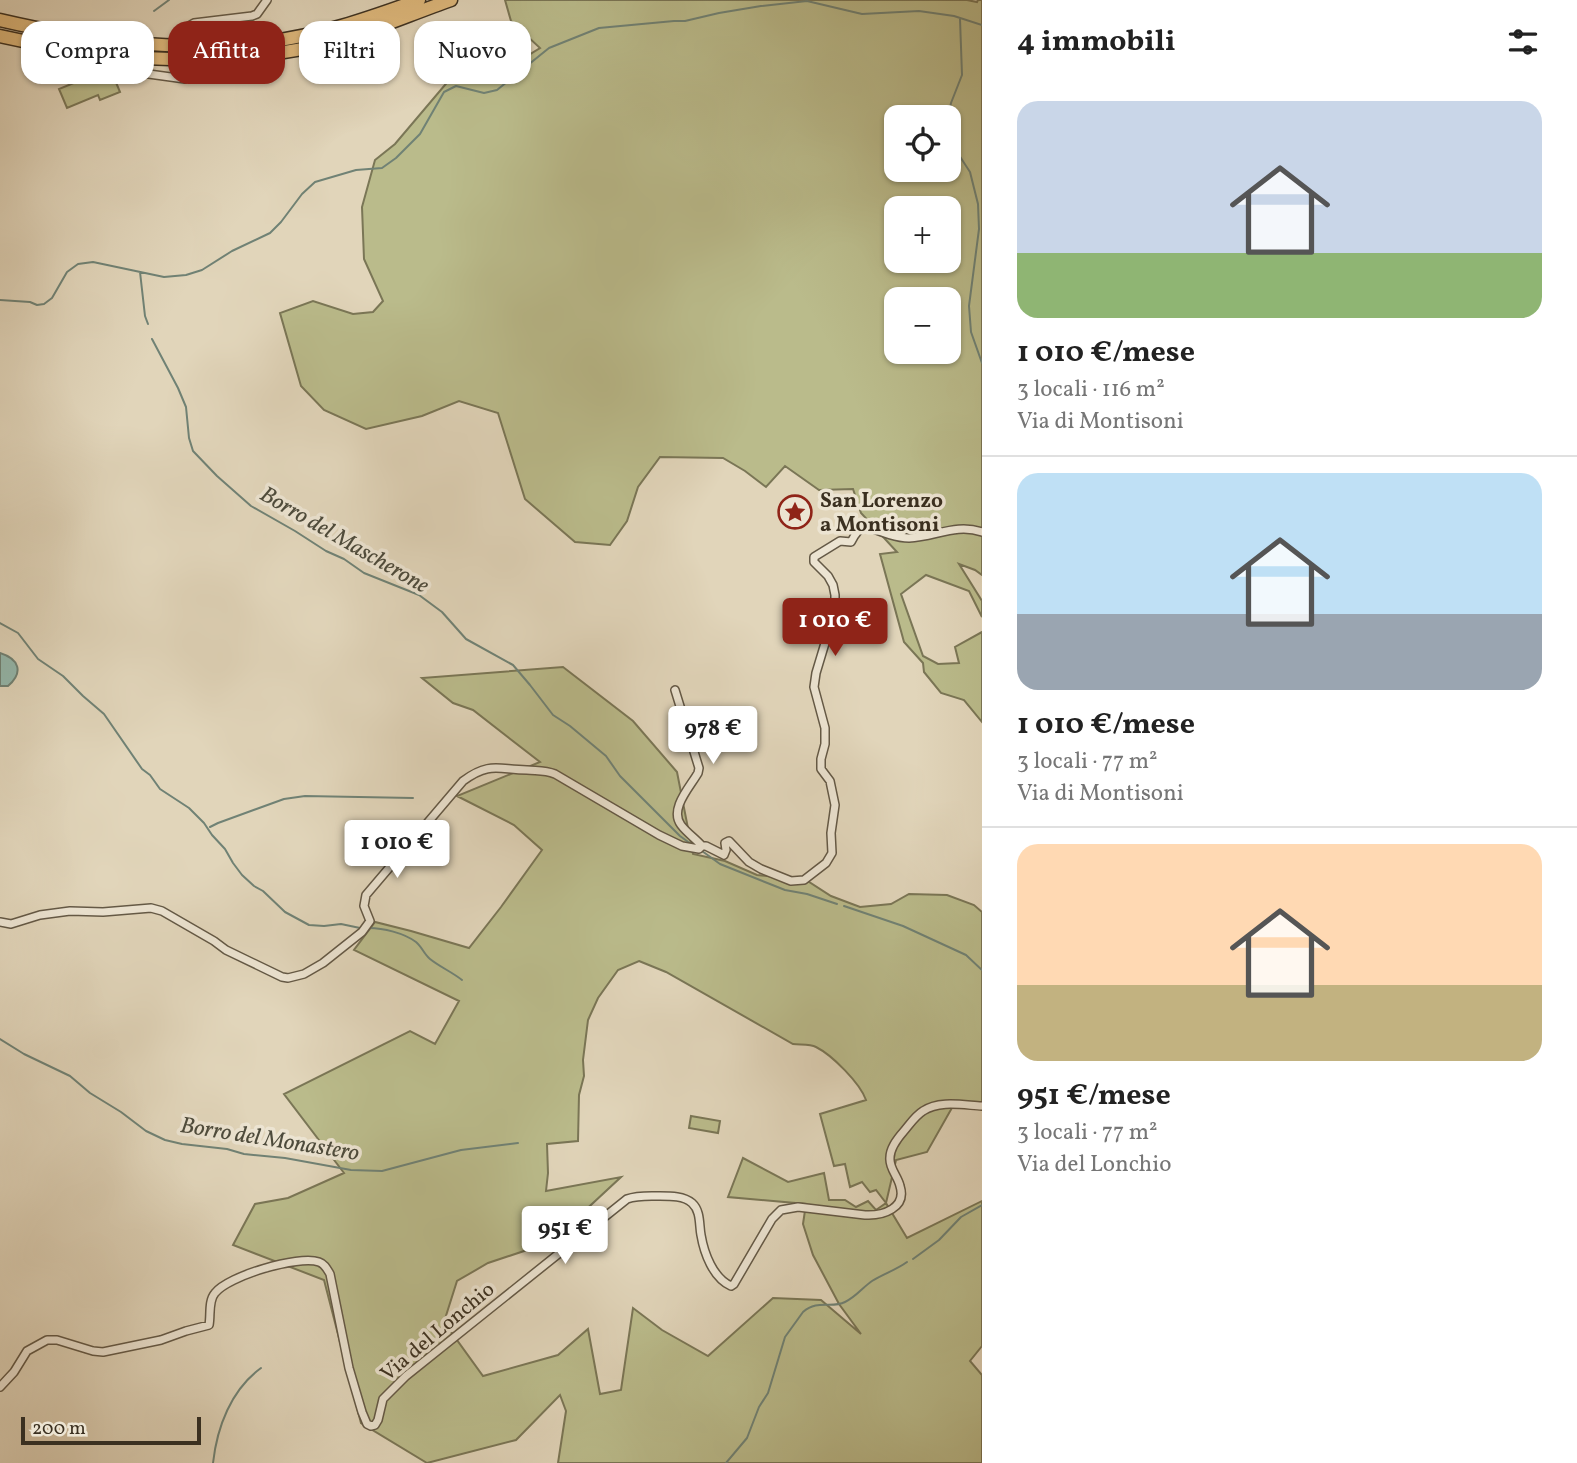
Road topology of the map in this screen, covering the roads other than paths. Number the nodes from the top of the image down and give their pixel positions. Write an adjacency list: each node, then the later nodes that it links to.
1 (267, 0): 6 (street, bridge)
2 (419, 0): 4 (highway)
3 (451, 0): 5 (highway)
4 (0, 20)
5 (0, 36)
6 (154, 75)
7 (982, 533): 9 (street)
8 (675, 690): 9 (street)
9 (702, 846): 10 (street)
10 (0, 922)
11 (982, 1106): 12 (street, Via del Lonchio)
12 (0, 1387)

